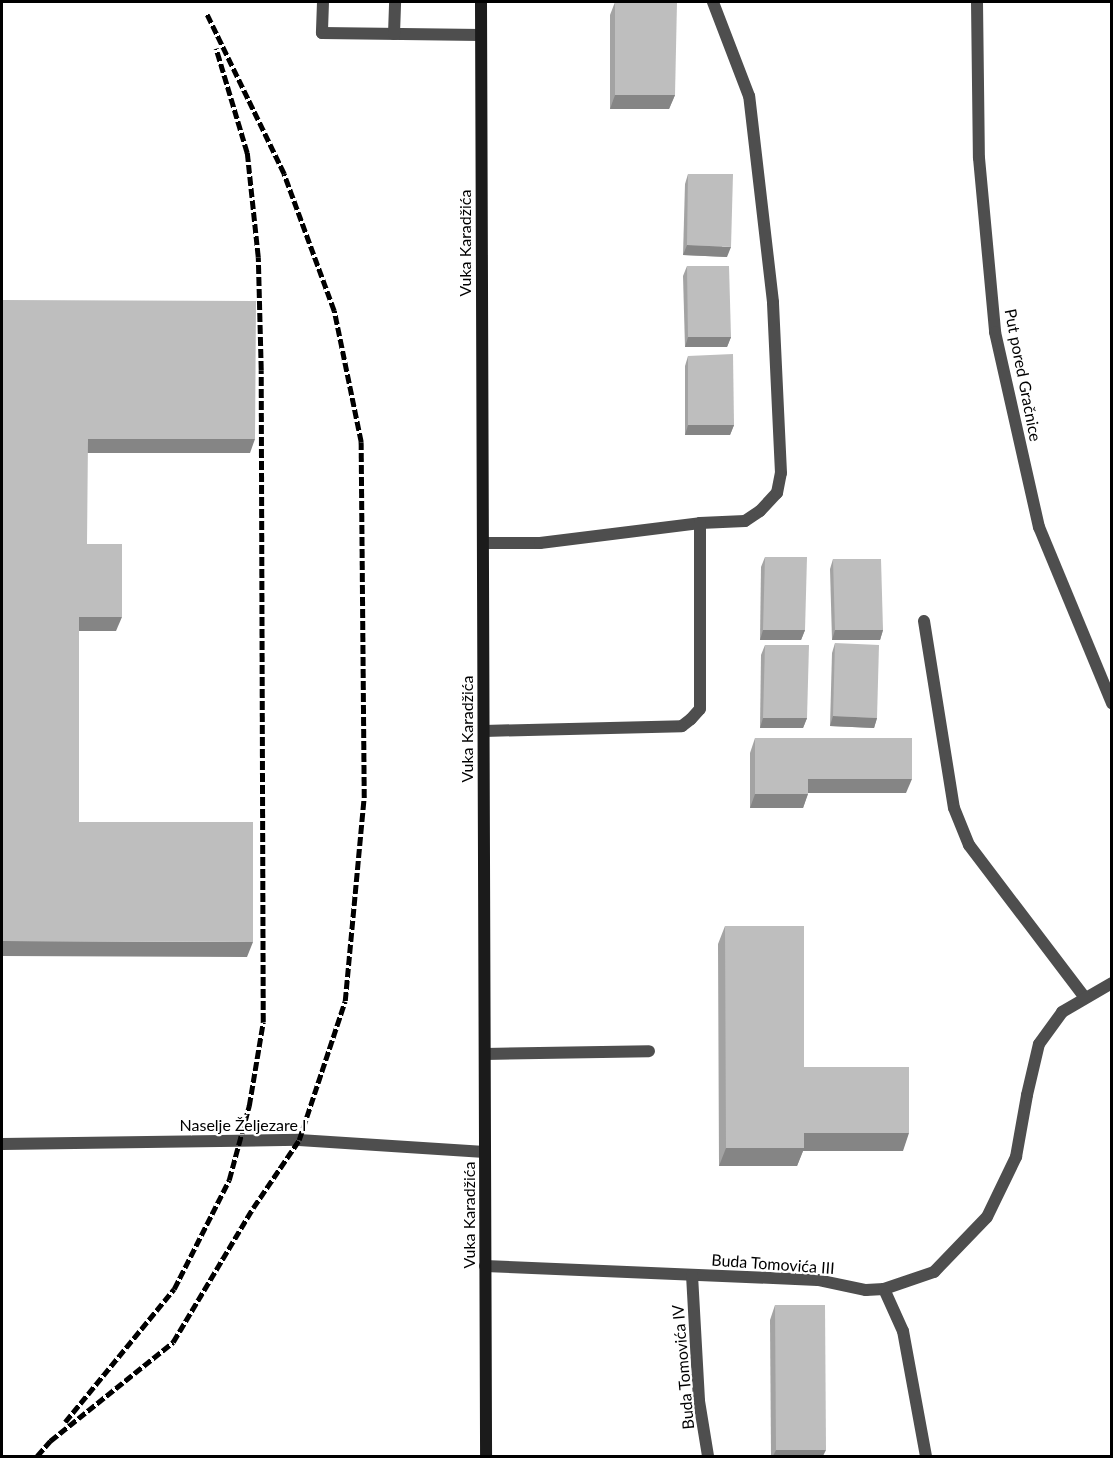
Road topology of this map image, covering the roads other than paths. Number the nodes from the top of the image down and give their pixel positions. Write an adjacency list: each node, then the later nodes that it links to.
1 (323, 2): 6 (street)
2 (395, 2): 6 (street)
3 (481, 2): 7 (street, Vuka Karadžića)
4 (712, 2): 8 (street)
5 (977, 2): 11 (street, Put pored Gračnice)
6 (394, 34): 7 (street)
7 (481, 35): 9 (street, Vuka Karadžića)
8 (700, 523): 9 (street); 12 (street)
9 (483, 543): 12 (street, Vuka Karadžića)
10 (924, 621): 14 (street)
11 (1112, 703)
12 (484, 731): 16 (street, Vuka Karadžića)
13 (1112, 982): 14 (street, Buda Tomovića III)
14 (1085, 998): 21 (street, Buda Tomovića III)
15 (649, 1052): 16 (street)
16 (485, 1054): 18 (street, Vuka Karadžića)
17 (2, 1144): 18 (street, Naselje Željezare I)
18 (485, 1152): 19 (street, Vuka Karadžića)
19 (485, 1266): 20 (street, Buda Tomovića III); 22 (street, Vuka Karadžića)
20 (692, 1275): 21 (street, Buda Tomovića III); 23 (street, Buda Tomovića IV)
21 (884, 1288): 24 (street)
22 (486, 1456)
23 (708, 1456)
24 (926, 1456)

